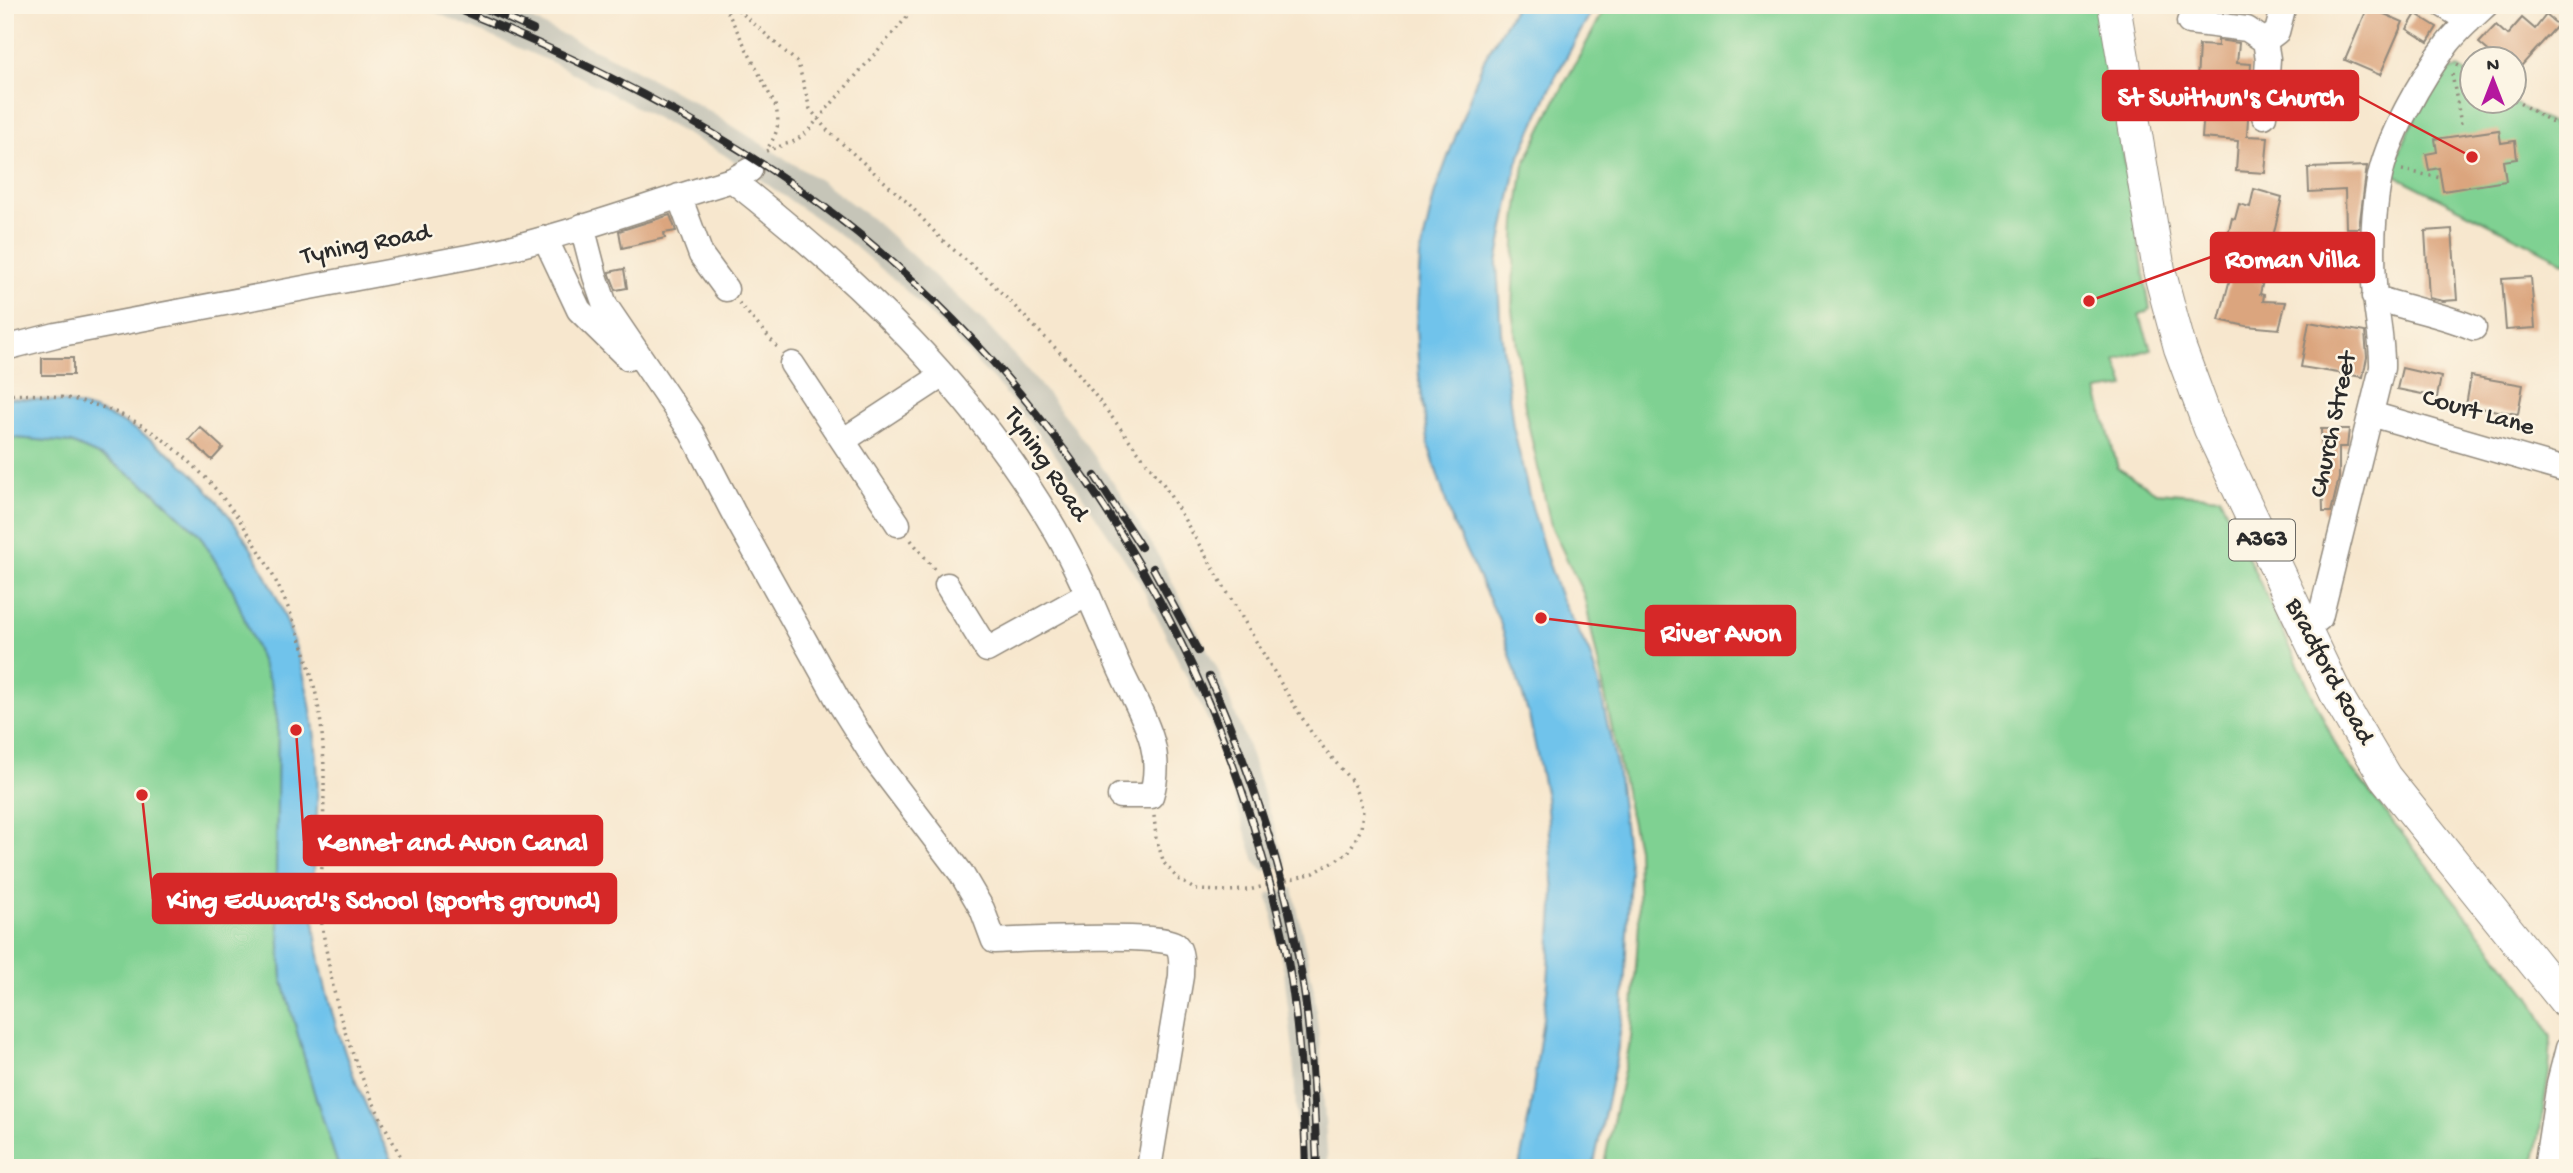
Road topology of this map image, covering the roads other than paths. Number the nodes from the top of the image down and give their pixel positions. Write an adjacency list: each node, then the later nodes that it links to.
1 (2114, 5): 24 (main road, Bradford Road / A363)
2 (2284, 5): 6 (street)
3 (2444, 5): 4 (street)
4 (2478, 13): 12 (street, Church Street)
5 (2189, 22): 6 (street)
6 (2265, 41): 7 (street)
7 (2264, 116)
8 (679, 196): 9 (street, Tyning Road); 11 (street); 16 (street, Tyning Road)
9 (582, 226): 10 (street, Tyning Road); 17 (street)
10 (546, 240): 14 (street, Tyning Road); 17 (street)
11 (726, 289)
12 (2374, 297): 13 (street); 18 (street, Church Street)
13 (2474, 328)
14 (5, 348)
15 (792, 364): 19 (street)
16 (943, 375): 19 (street); 23 (street, Tyning Road)
17 (663, 392): 28 (street)
18 (2371, 414): 20 (street, Court Lane); 24 (street, Church Street)
19 (844, 440): 21 (street)
20 (2568, 471)
21 (898, 524)
22 (947, 584): 23 (street)
23 (1088, 594): 25 (street, Tyning Road)
24 (2305, 631): 26 (main road, Bradford Road / A363)
25 (1121, 796)
26 (2567, 998)
27 (2568, 1048): 29 (street)
28 (1149, 1168)
29 (2546, 1168)

